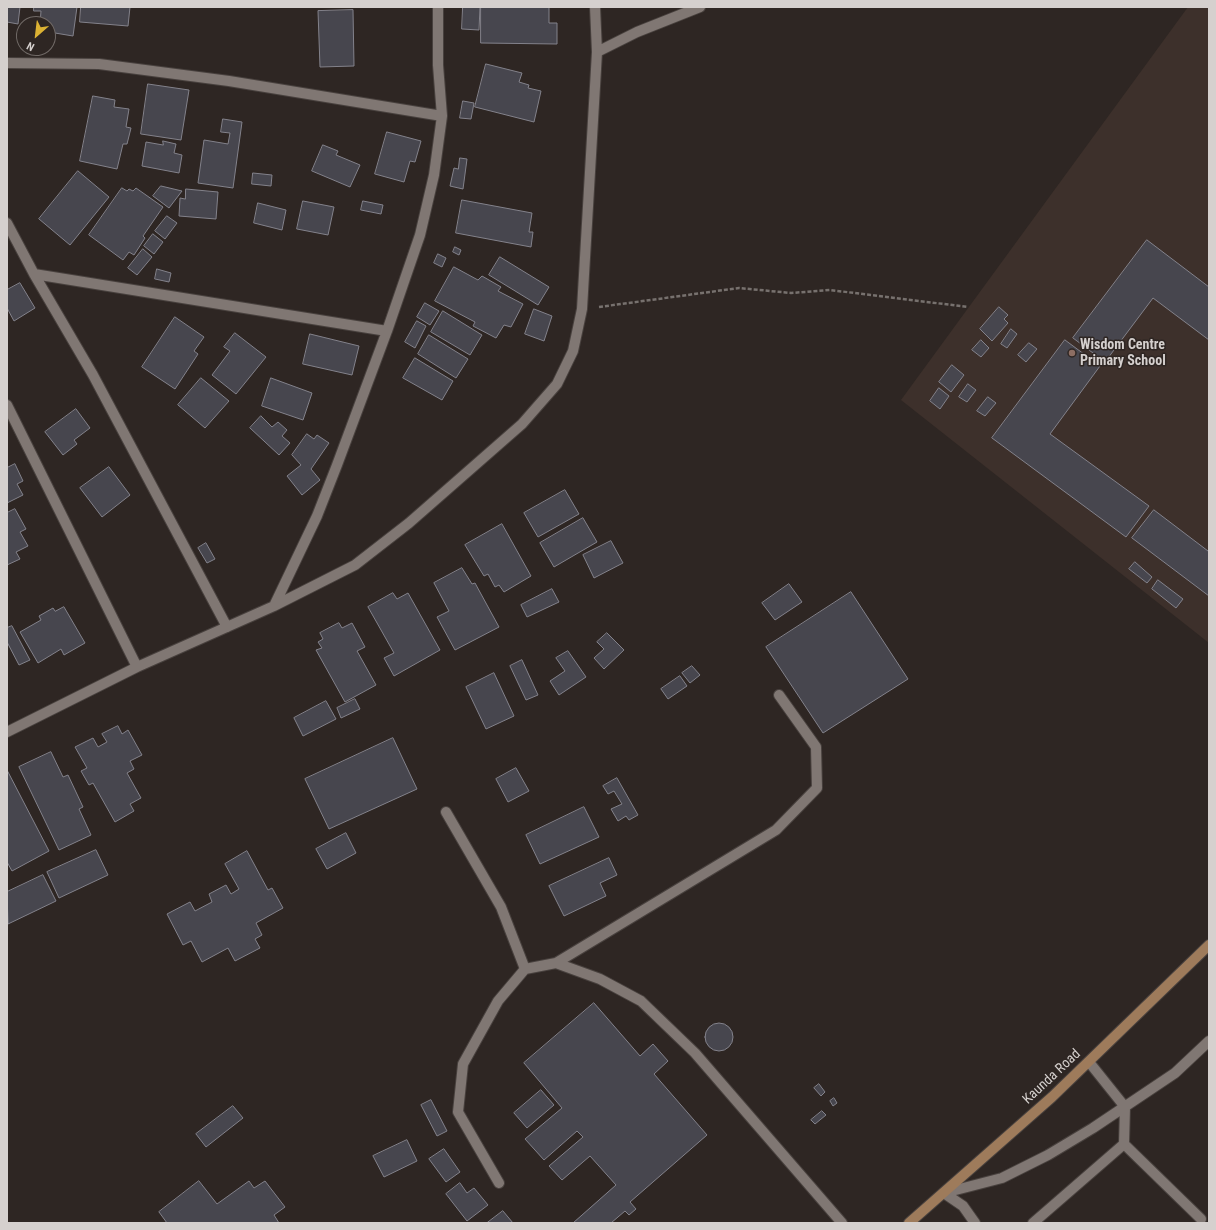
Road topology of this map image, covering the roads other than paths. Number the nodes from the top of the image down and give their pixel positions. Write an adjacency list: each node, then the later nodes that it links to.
1 (438, 7): 6 (street)
2 (596, 7): 4 (street)
3 (700, 7): 4 (street)
4 (596, 52): 11 (street)
5 (7, 63): 6 (street)
6 (442, 116): 9 (street)
7 (7, 224): 8 (street)
8 (34, 274): 9 (street); 12 (street)
9 (388, 331): 11 (street)
10 (7, 405): 13 (street)
11 (274, 606): 12 (street)
12 (227, 627): 13 (street)
13 (136, 667): 15 (street)
14 (779, 695): 18 (street)
15 (7, 732)
16 (446, 812): 19 (street)
17 (1209, 945): 21 (main road, Kaunda Road)
18 (556, 963): 19 (street); 27 (street)
19 (525, 969): 24 (street)
20 (1209, 1041): 22 (street)
21 (1089, 1062): 22 (street); 25 (main road, Kaunda Road)
22 (1125, 1107): 23 (street); 25 (street)
23 (1124, 1144): 26 (street); 30 (street)
24 (499, 1183)
25 (944, 1193): 28 (main road, Kaunda Road); 29 (street)
26 (1201, 1219)
27 (842, 1223)
28 (909, 1223)
29 (975, 1223)
30 (1033, 1223)

